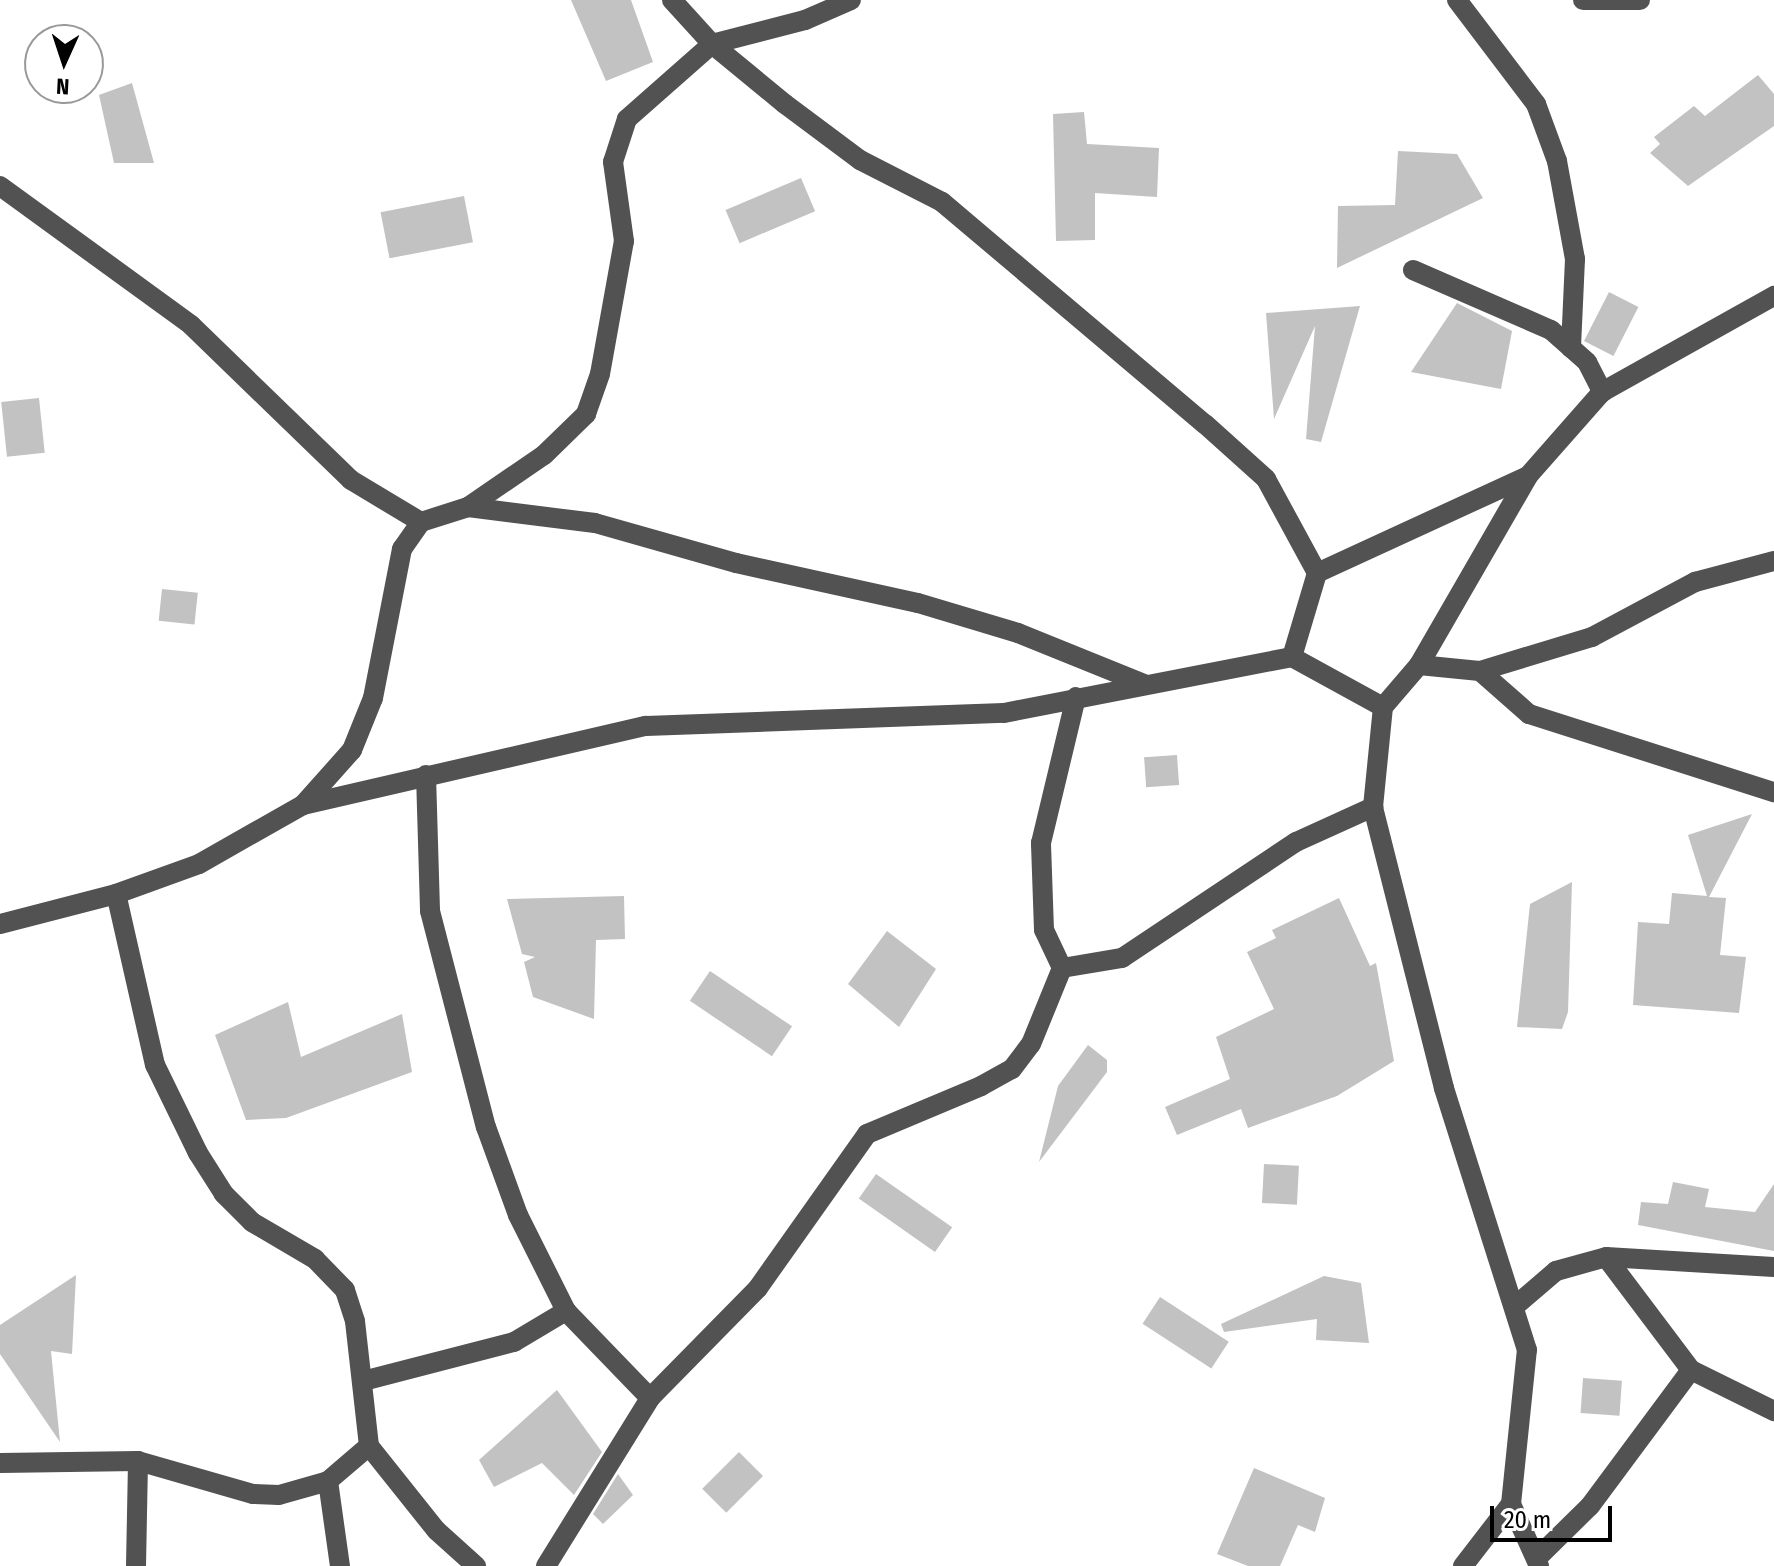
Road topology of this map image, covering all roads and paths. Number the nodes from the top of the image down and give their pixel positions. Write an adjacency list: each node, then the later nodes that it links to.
1 (672, 0): 6 (street)
2 (851, 0): 6 (street)
3 (1457, 0): 10 (street)
4 (1583, 0): 5 (street)
5 (1640, 0)
6 (712, 44): 13 (street); 16 (street)
7 (0, 186): 14 (street)
8 (1413, 270): 10 (street)
9 (1774, 296): 11 (street)
10 (1571, 348): 11 (street)
11 (1602, 392): 12 (street)
12 (1528, 476): 16 (street); 18 (street)
13 (468, 507): 14 (street); 20 (street)
14 (421, 522): 25 (street)
15 (1774, 561): 19 (street)
16 (1317, 573): 17 (street)
17 (1292, 657): 20 (street); 22 (street)
18 (1419, 665): 19 (street); 22 (street)
19 (1480, 671): 24 (street)
20 (1144, 684): 21 (street)
21 (1076, 697): 23 (street); 29 (street)
22 (1383, 707): 26 (street)
23 (426, 775): 25 (street); 33 (street)
24 (1774, 792)
25 (303, 805): 27 (street)
26 (1373, 807): 29 (street); 32 (street)
27 (116, 894): 28 (street); 35 (street)
28 (0, 924)
29 (1062, 968): 36 (street)
30 (1606, 1257): 31 (street); 32 (street); 34 (street)
31 (1774, 1267)
32 (1515, 1306): 42 (street)
33 (566, 1311): 35 (street); 36 (street)
34 (1691, 1370): 37 (street); 43 (street)
35 (363, 1381): 38 (street)
36 (650, 1398): 47 (street)
37 (1774, 1411)
38 (369, 1446): 41 (street); 46 (street)
39 (138, 1461): 40 (street); 41 (street); 44 (street)
40 (0, 1463)
41 (328, 1481): 45 (street)
42 (1511, 1504): 43 (street); 48 (street)
43 (1538, 1562)
44 (136, 1566)
45 (340, 1566)
46 (476, 1566)
47 (546, 1566)
48 (1463, 1566)

